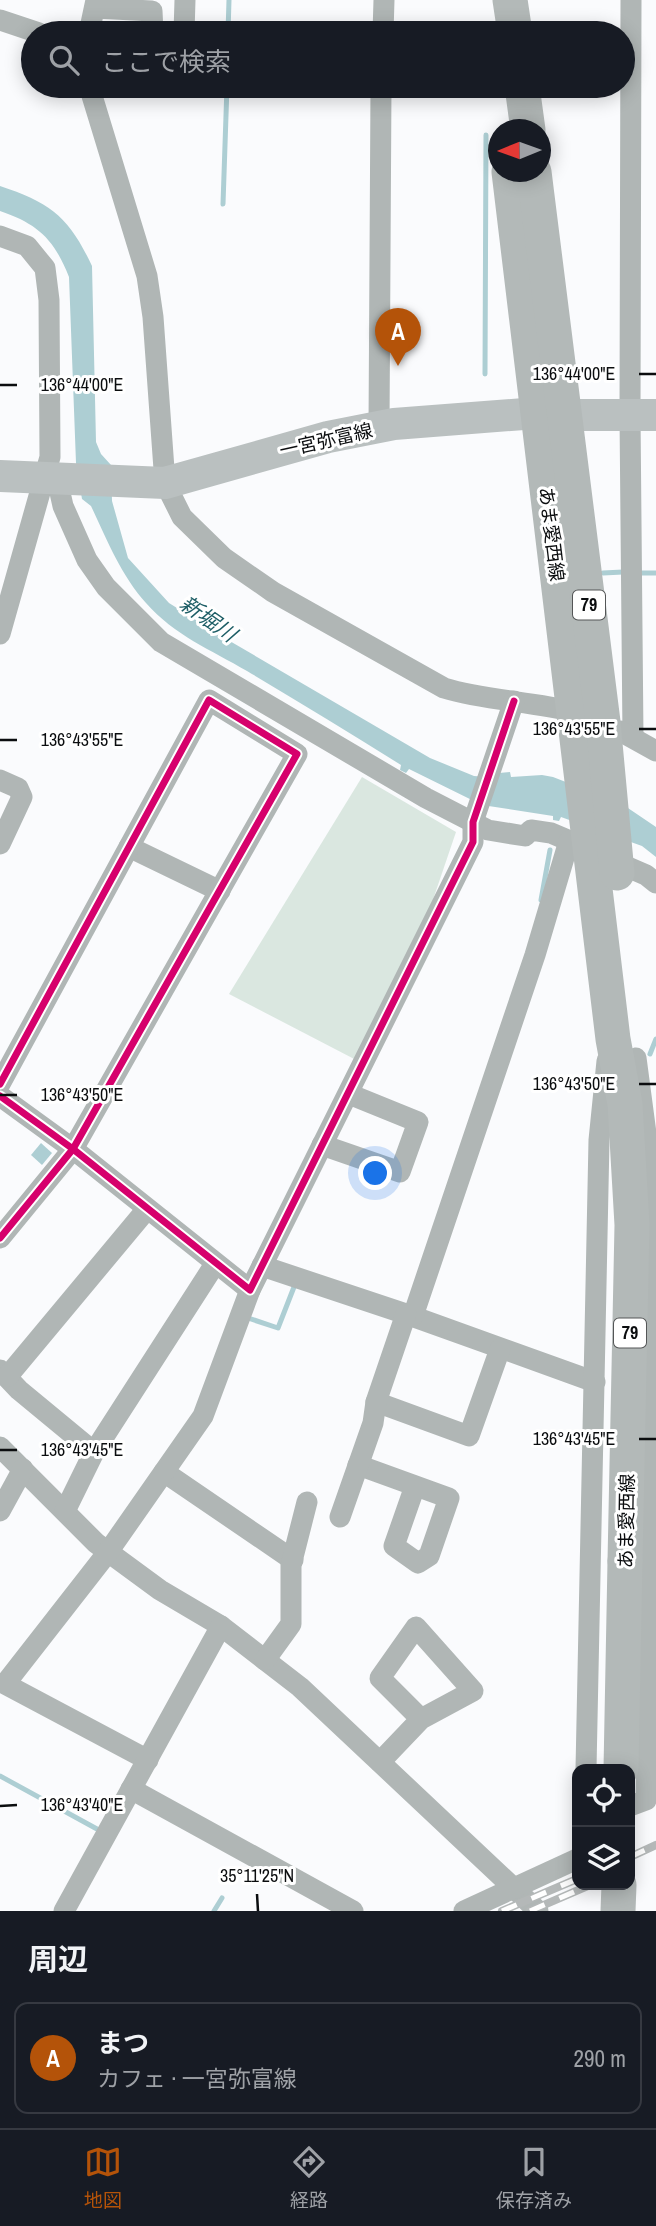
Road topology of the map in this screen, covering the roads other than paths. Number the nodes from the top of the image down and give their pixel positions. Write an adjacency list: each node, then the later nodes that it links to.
1 (185, 0): 9 (street)
2 (384, 0): 10 (street)
3 (488, 0): 11 (main road)
4 (510, 0): 12 (main road)
5 (631, 0): 13 (street)
6 (95, 4): 8 (street)
7 (0, 20): 14 (street)
8 (152, 21)
9 (184, 21)
10 (383, 21)
11 (491, 21)
12 (513, 21)
13 (632, 21)
14 (21, 27)
15 (93, 98): 30 (street)
16 (381, 98): 27 (street)
17 (500, 98): 20 (main road)
18 (524, 98): 21 (main road)
19 (634, 98): 26 (street)
20 (503, 119)
21 (526, 119)
22 (511, 182): 25 (main road, あま愛西線 / 79)
23 (535, 182): 25 (main road, あま愛西線 / 79)
24 (0, 236): 29 (street)
25 (552, 414): 26 (main road, 一宮弥富線); 27 (main road, 一宮弥富線); 33 (main road, あま愛西線 / 79)
26 (643, 415): 33 (street)
27 (379, 427): 30 (main road, 一宮弥富線)
28 (0, 476): 29 (main road, 一宮弥富線)
29 (56, 479): 30 (main road, 一宮弥富線); 31 (street); 36 (street)
30 (165, 483): 32 (street)
31 (1, 625)
32 (514, 701): 33 (street); 36 (street)
33 (603, 724): 34 (street); 39 (main road, あま愛西線 / 79)
34 (656, 751)
35 (0, 780): 37 (street)
36 (473, 822): 39 (street); 44 (street)
37 (0, 844)
38 (129, 847): 41 (street); 41 (street); 43 (street)
39 (596, 850): 40 (street); 42 (main road, あま愛西線 / 79); 54 (street)
40 (656, 883)
41 (220, 891): 48 (street)
42 (625, 1048): 46 (street); 57 (street); 81 (main road, あま愛西線 / 79, bridge)
43 (0, 1084)
44 (349, 1094): 47 (street); 47 (street)
45 (0, 1096): 48 (street)
46 (652, 1138): 59 (street)
47 (322, 1145): 52 (street)
48 (73, 1149): 49 (street); 50 (street)
49 (147, 1209): 51 (street); 56 (street)
50 (0, 1238)
51 (215, 1264): 53 (street); 61 (street)
52 (262, 1266): 53 (street); 54 (street)
53 (250, 1290): 64 (street)
54 (409, 1315): 55 (street); 58 (street)
55 (500, 1349): 57 (street); 58 (street)
56 (4, 1373): 61 (street)
57 (595, 1382): 75 (street)
58 (376, 1402): 62 (street)
59 (654, 1403): 66 (street)
60 (0, 1447): 63 (street)
61 (94, 1452): 69 (street)
62 (358, 1465): 65 (street); 70 (street)
63 (23, 1469): 68 (street); 69 (street)
64 (164, 1472): 71 (street); 72 (street)
65 (415, 1486)
66 (653, 1496): 76 (street)
67 (307, 1502): 72 (street)
68 (0, 1511)
69 (65, 1511): 71 (street)
70 (340, 1517)
71 (108, 1552): 73 (street); 78 (street)
72 (293, 1560): 74 (street)
73 (222, 1626): 74 (street); 78 (street)
74 (265, 1660): 79 (street)
75 (588, 1685): 76 (street); 80 (street)
76 (647, 1685): 83 (street)
77 (421, 1719): 77 (street); 79 (street)
78 (148, 1760): 82 (street)
79 (380, 1762): 85 (street)
80 (586, 1764)
81 (621, 1764)
82 (131, 1789): 87 (street); 88 (street)
83 (644, 1804)
84 (572, 1861): 85 (street)
85 (515, 1889): 89 (street); 90 (street)
86 (619, 1890): 91 (main road)
87 (64, 1911)
88 (352, 1911)
89 (464, 1911)
90 (538, 1911)
91 (618, 1911)

